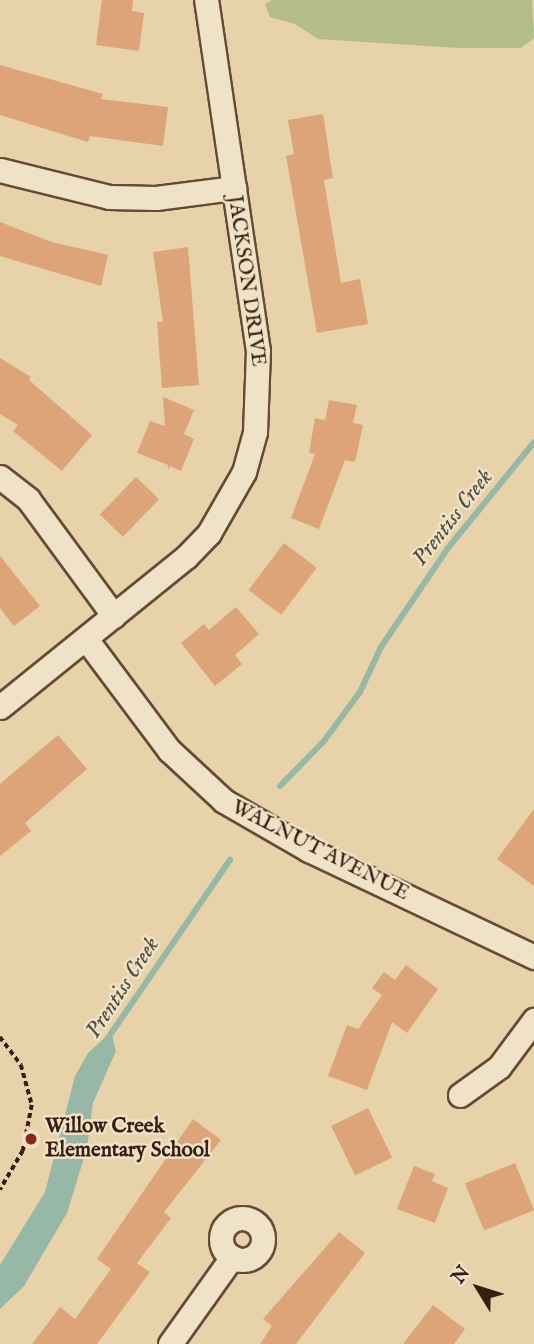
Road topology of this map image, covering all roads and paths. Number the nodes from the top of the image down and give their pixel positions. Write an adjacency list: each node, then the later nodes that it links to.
1 (206, 0): 3 (street, JACKSON DRIVE)
2 (0, 170): 3 (street)
3 (234, 188): 5 (street, JACKSON DRIVE)
4 (0, 477): 5 (street)
5 (114, 616): 6 (street, JACKSON DRIVE)
6 (86, 639): 7 (street, JACKSON DRIVE); 8 (street, WALNUT AVENUE)
7 (0, 707)
8 (534, 957)
9 (534, 1020): 11 (street)
10 (0, 1037): 12 (path)
11 (460, 1095)
12 (0, 1190)
13 (232, 1257): 14 (street)
14 (170, 1344)

